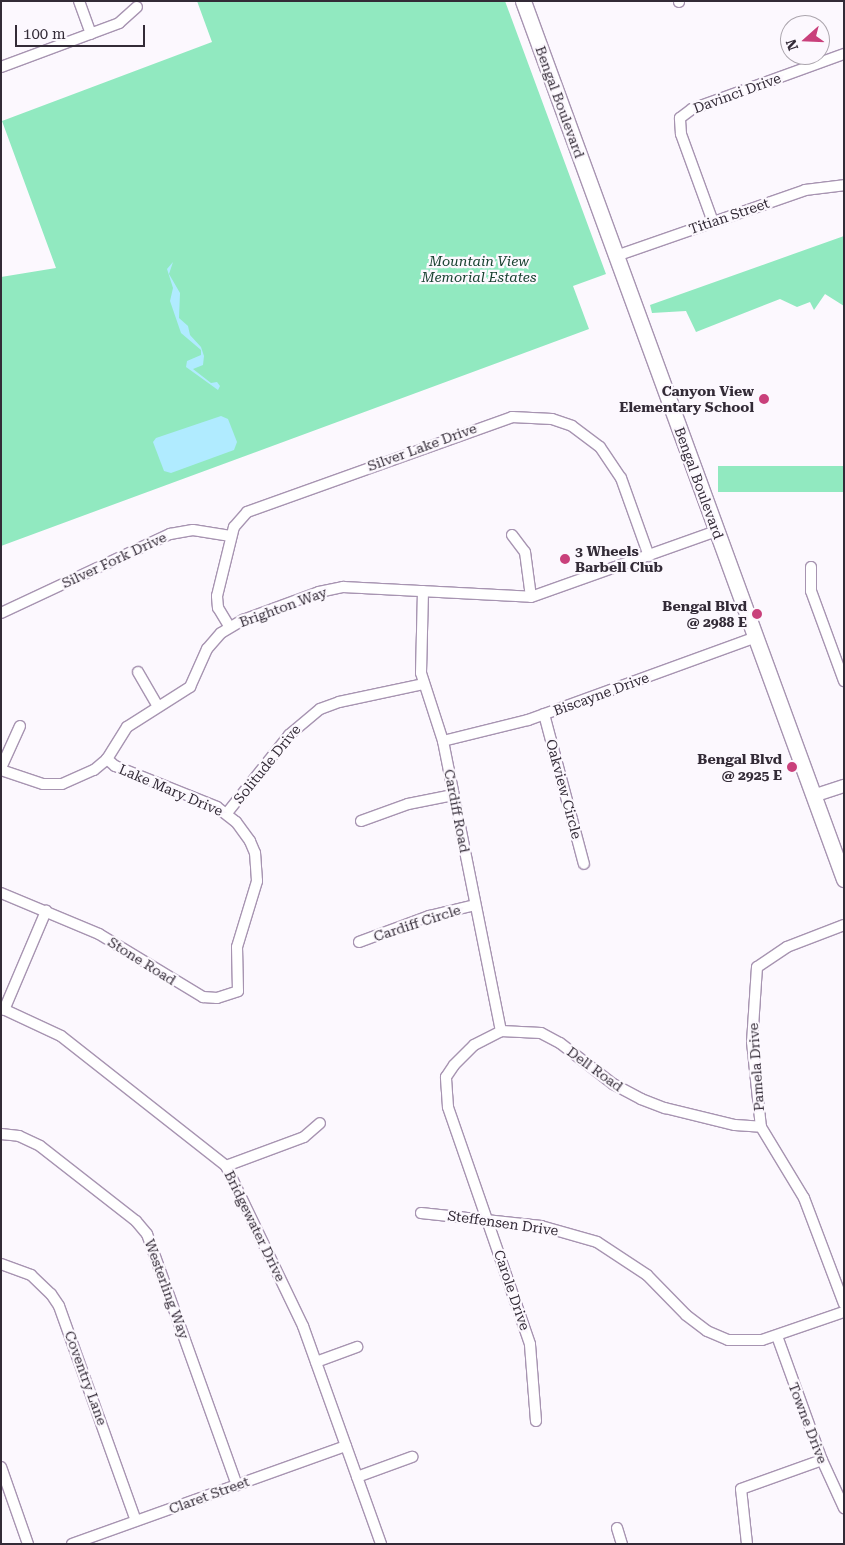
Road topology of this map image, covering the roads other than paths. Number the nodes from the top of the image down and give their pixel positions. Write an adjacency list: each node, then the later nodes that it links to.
1 (79, 1): 4 (street)
2 (523, 1): 9 (main road, Bengal Boulevard)
3 (137, 7): 4 (street)
4 (91, 34): 6 (street)
5 (844, 54): 8 (street, Davinci Drive)
6 (1, 67)
7 (844, 186): 8 (street, Titian Street)
8 (713, 222): 9 (street, Titian Street)
9 (616, 256): 10 (main road, Bengal Boulevard)
10 (716, 531): 13 (street, Brighton Way); 19 (main road, Bengal Boulevard)
11 (512, 535): 16 (street)
12 (231, 536): 13 (street, Silver Lake Drive); 17 (street, Silver Fork Drive); 18 (street, Silver Lake Drive)
13 (649, 556): 16 (street, Brighton Way)
14 (812, 567): 21 (street)
15 (423, 591): 16 (street, Brighton Way); 18 (street, Brighton Way); 22 (street, Cardiff Road)
16 (531, 597)
17 (1, 613)
18 (229, 626): 23 (street, Brighton Way)
19 (756, 637): 24 (street, Biscayne Drive); 31 (main road, Bengal Boulevard)
20 (138, 672): 23 (street)
21 (844, 681)
22 (424, 684): 26 (street, Cardiff Road); 32 (street, Solitude Drive)
23 (158, 706): 27 (street, Brighton Way)
24 (544, 714): 26 (street, Biscayne Drive); 34 (street, Oakview Circle)
25 (20, 726): 28 (street)
26 (443, 741): 30 (street, Cardiff Road)
27 (106, 759): 28 (street, Brighton Way); 32 (street, Lake Mary Drive)
28 (1, 769)
29 (844, 786): 31 (street)
30 (453, 794): 33 (street); 37 (street, Cardiff Road)
31 (813, 796): 35 (main road, Bengal Boulevard)
32 (227, 813): 41 (street, Lake Mary Drive)
33 (361, 821)
34 (584, 864)
35 (844, 880)
36 (1, 893): 38 (street, Stone Road)
37 (475, 905): 40 (street, Cardiff Circle); 43 (street, Cardiff Road)
38 (46, 911): 41 (street, Stone Road); 42 (street)
39 (844, 926): 45 (street, Pamela Drive)
40 (359, 942)
41 (238, 991)
42 (3, 1009): 47 (street, Bridgewater Drive)
43 (501, 1030): 45 (street, Dell Road); 49 (street, Carole Drive)
44 (320, 1123): 47 (street)
45 (761, 1127): 51 (street, Pamela Drive)
46 (1, 1134): 62 (street, Westerling Way)
47 (226, 1166): 55 (street, Bridgewater Drive)
48 (421, 1213): 49 (street, Steffensen Drive)
49 (488, 1221): 53 (street, Steffensen Drive); 56 (street, Carole Drive)
50 (1, 1264): 64 (street, Coventry Lane)
51 (844, 1304)
52 (844, 1312): 53 (street, Steffensen Drive)
53 (777, 1336): 59 (street, Towne Drive)
54 (357, 1347): 55 (street)
55 (316, 1362): 57 (street, Bridgewater Drive)
56 (536, 1421)
57 (346, 1446): 61 (street, Bridgewater Drive); 62 (street, Claret Street)
58 (412, 1457): 61 (street)
59 (822, 1460): 63 (street, Towne Drive); 70 (street)
60 (1, 1467): 66 (street)
61 (357, 1476): 68 (street, Bridgewater Drive)
62 (237, 1485): 64 (street, Claret Street)
63 (844, 1508)
64 (136, 1521): 67 (street, Claret Street)
65 (616, 1528): 69 (street)
66 (28, 1544)
67 (72, 1544)
68 (381, 1544)
69 (622, 1544)
70 (747, 1544)

